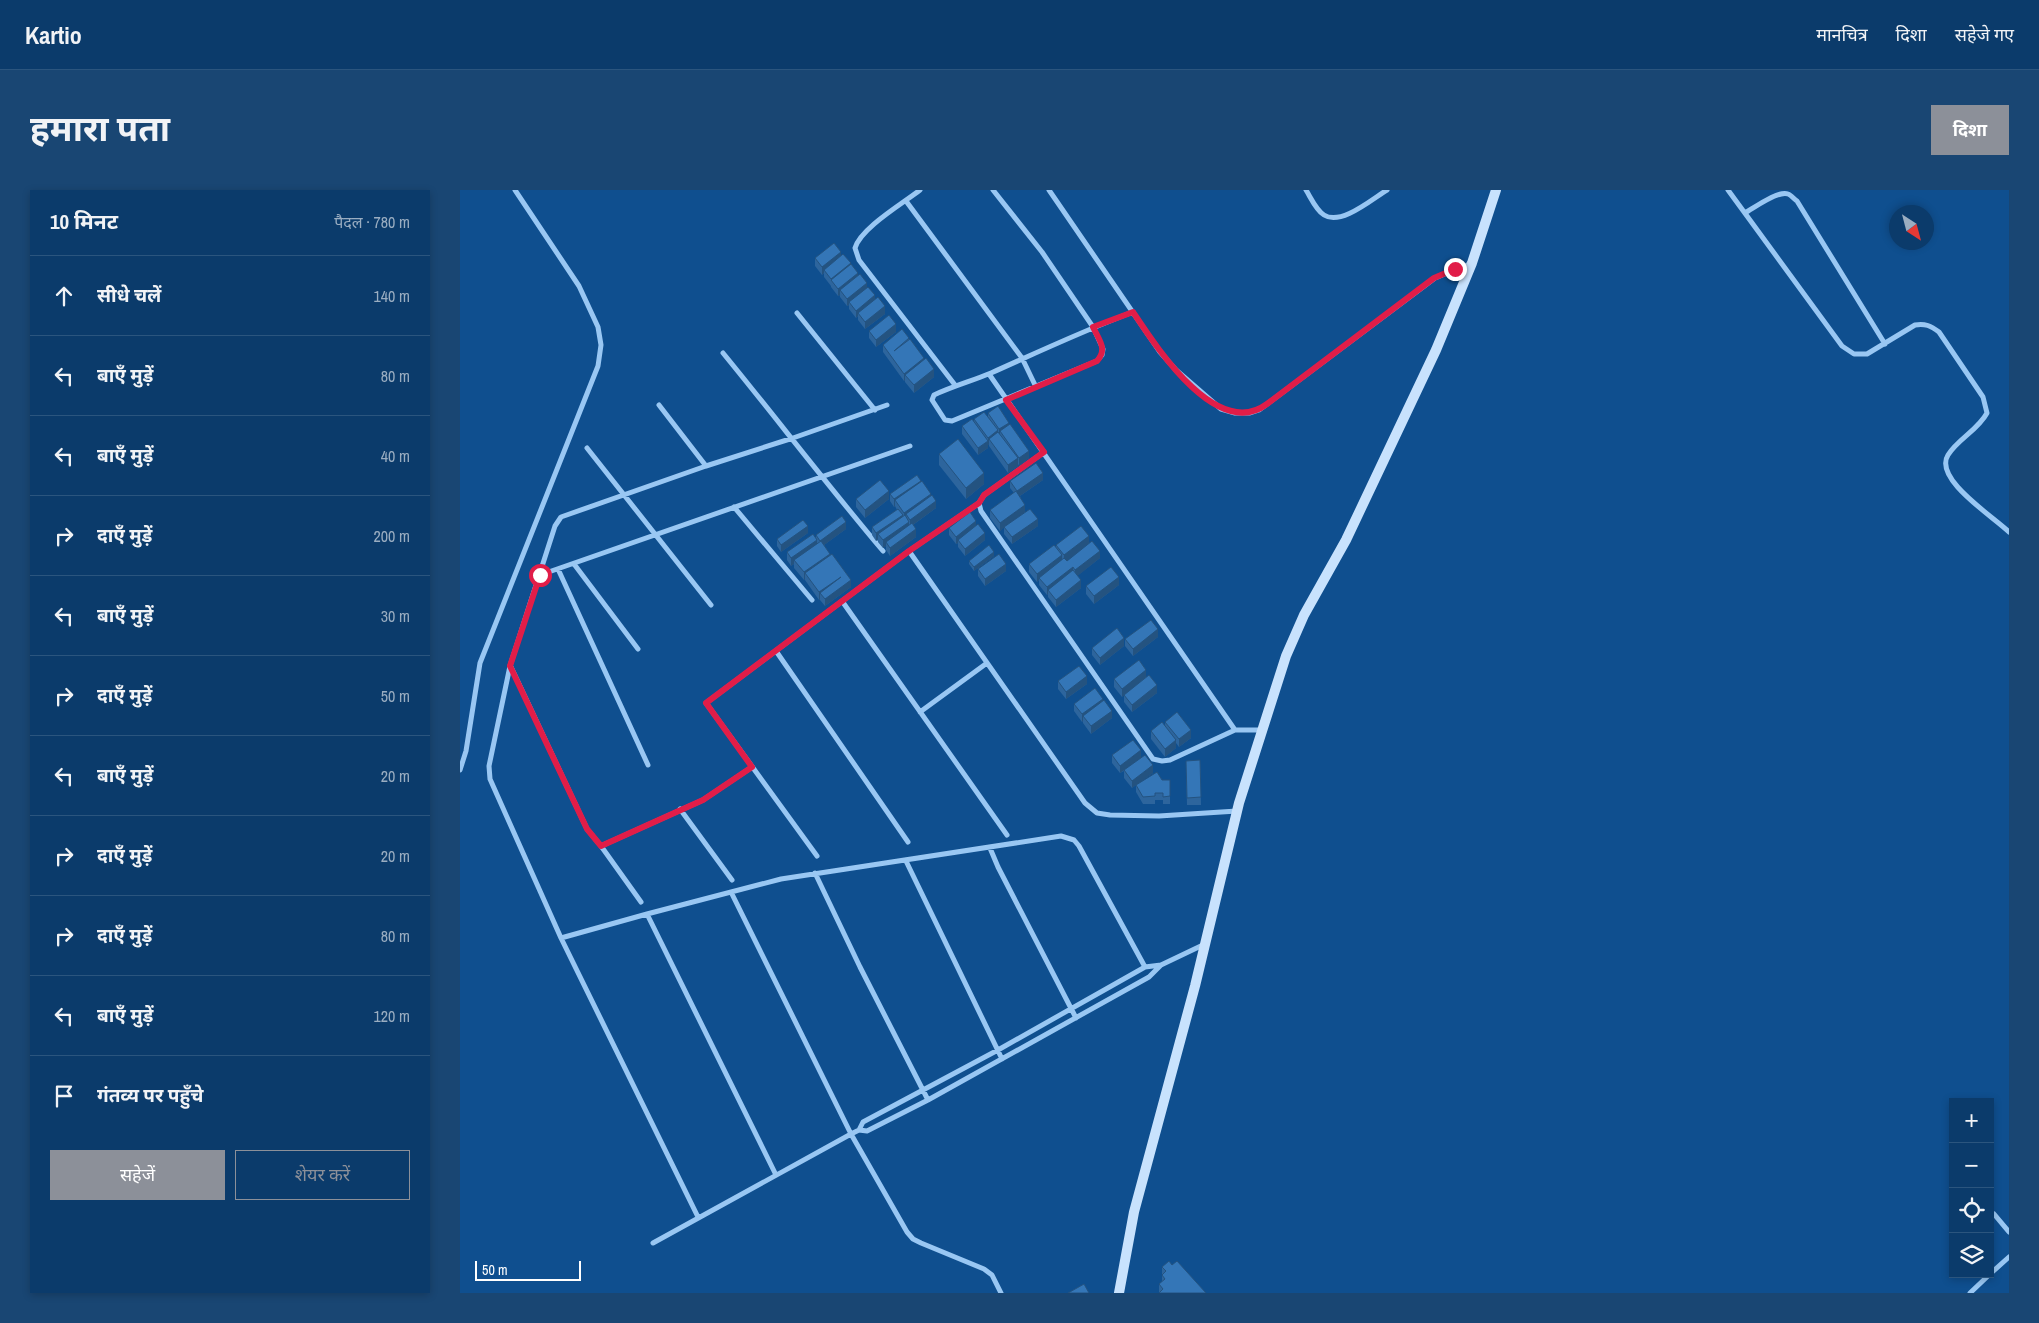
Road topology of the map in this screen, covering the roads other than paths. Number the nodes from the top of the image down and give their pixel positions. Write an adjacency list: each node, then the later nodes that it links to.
1 (515, 190): 53 (street)
2 (920, 190): 9 (street)
3 (993, 190): 14 (street)
4 (1049, 190): 12 (street)
5 (1306, 190): 6 (street)
6 (1387, 190)
7 (1496, 190): 11 (street)
8 (1728, 190): 10 (street)
9 (906, 200): 17 (street); 19 (street)
10 (1745, 213): 15 (street); 15 (street)
11 (1472, 263): 12 (street); 50 (street)
12 (1133, 312): 14 (street)
13 (797, 314): 24 (street)
14 (1093, 327): 17 (street); 20 (street)
15 (1884, 344): 34 (street)
16 (723, 353): 25 (street)
17 (1022, 358): 18 (street); 20 (street)
18 (989, 374): 19 (street); 21 (street)
19 (955, 385): 21 (street)
20 (1036, 387): 21 (street)
21 (1006, 400): 28 (street)
22 (888, 404): 24 (street)
23 (659, 405): 29 (street)
24 (875, 410): 25 (street)
25 (792, 438): 29 (street); 30 (street)
26 (910, 446): 30 (street)
27 (587, 448): 31 (street)
28 (1044, 452): 32 (street); 49 (street)
29 (706, 466): 31 (street)
30 (820, 477): 33 (street); 36 (street)
31 (626, 496): 35 (street); 40 (street)
32 (979, 503): 37 (street); 49 (street)
33 (734, 507): 35 (street); 41 (street)
34 (2009, 532)
35 (655, 535): 38 (street); 43 (street)
36 (883, 551)
37 (909, 551): 42 (street); 46 (street)
38 (574, 564): 39 (street); 44 (street)
39 (558, 570): 40 (street); 51 (street)
40 (540, 575): 47 (street)
41 (812, 600)
42 (842, 601): 45 (street); 48 (street)
43 (711, 605)
44 (638, 649)
45 (776, 651): 52 (street); 57 (street)
46 (987, 663): 48 (street); 55 (street)
47 (510, 666): 58 (street); 67 (street)
48 (920, 712): 56 (street)
49 (1235, 730): 50 (street)
50 (1262, 730): 55 (street)
51 (648, 765)
52 (752, 767): 54 (street); 60 (street)
53 (460, 770)
54 (680, 809): 58 (street); 63 (street)
55 (1237, 811): 68 (street)
56 (1007, 835)
57 (908, 842)
58 (601, 846): 65 (street)
59 (990, 848): 61 (street); 70 (street); 71 (street)
60 (817, 856)
61 (906, 861): 62 (street); 73 (street)
62 (815, 873): 64 (street); 75 (street)
63 (732, 880)
64 (731, 892): 66 (street); 78 (street)
65 (641, 902)
66 (647, 914): 67 (street); 79 (street)
67 (561, 938): 81 (street)
68 (1205, 944): 69 (street); 88 (street)
69 (1161, 965): 70 (street); 72 (street)
70 (1145, 967): 71 (street)
71 (1071, 1009): 72 (street); 73 (street)
72 (1076, 1018): 74 (street)
73 (998, 1050): 74 (street); 75 (street)
74 (1002, 1059): 76 (street)
75 (923, 1090): 76 (street); 77 (street)
76 (928, 1100): 77 (street)
77 (859, 1130): 78 (street)
78 (851, 1134): 79 (street); 87 (street)
79 (776, 1174): 81 (street)
80 (1994, 1214): 82 (street)
81 (698, 1217): 83 (street)
82 (2009, 1232)
83 (652, 1243)
84 (2009, 1257): 85 (street)
85 (1994, 1270)
86 (1986, 1278): 89 (street)
87 (1001, 1293)
88 (1118, 1293)
89 (1970, 1293)

